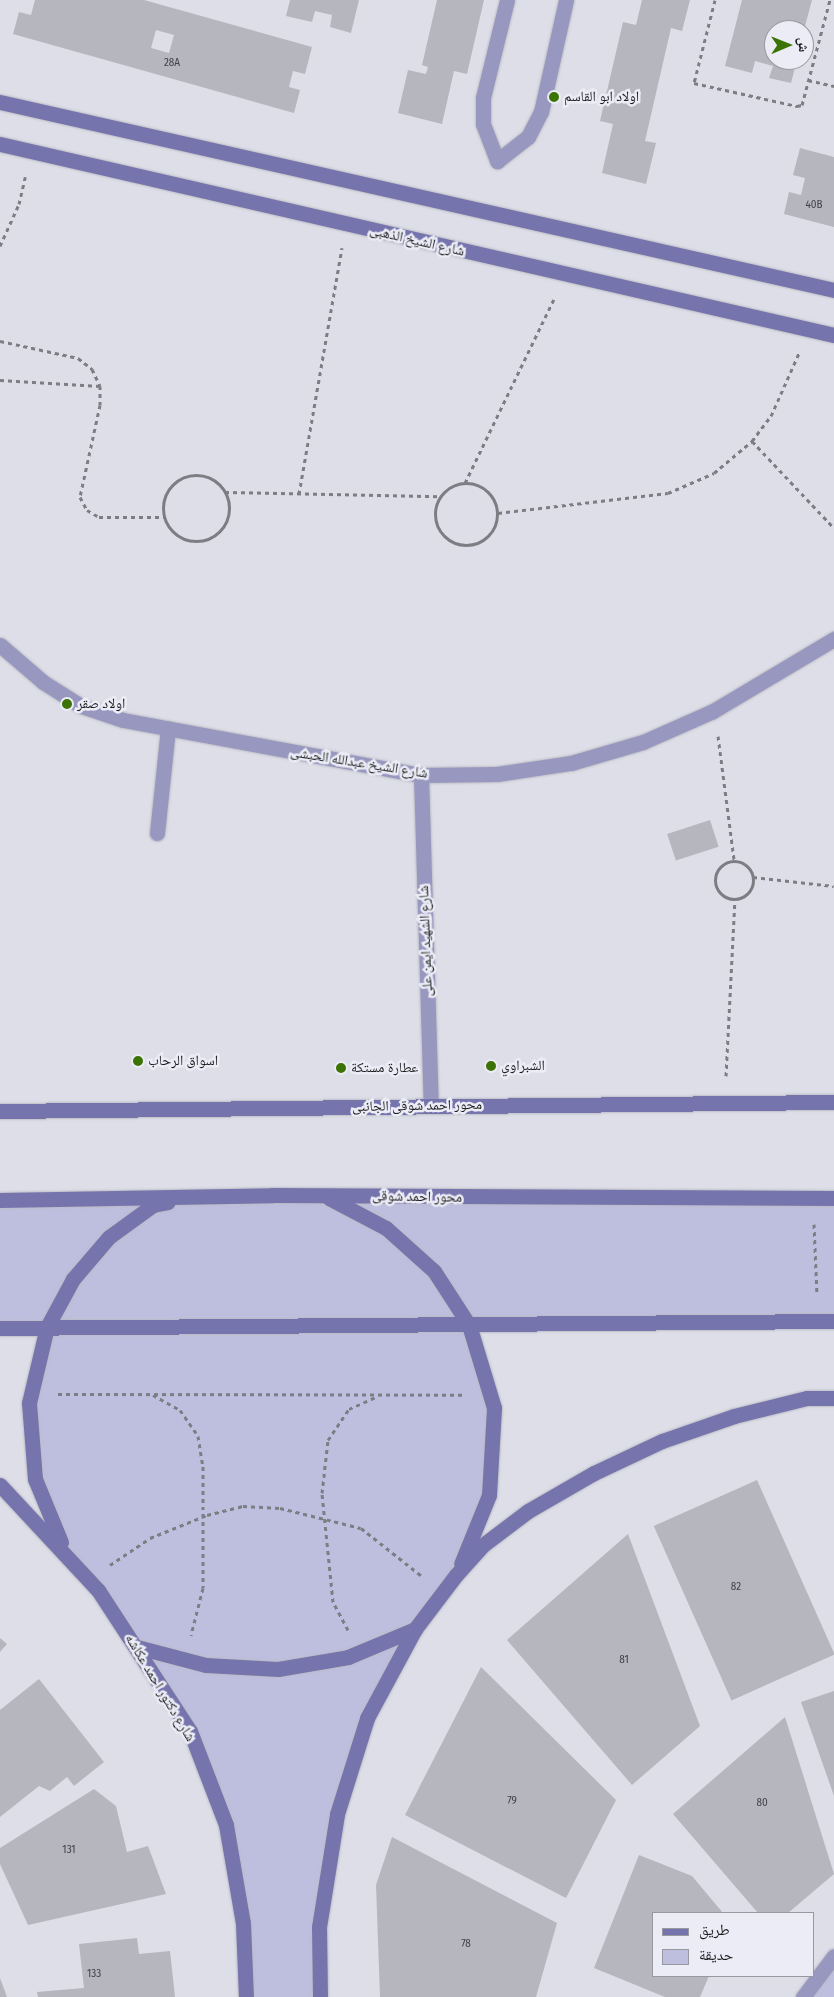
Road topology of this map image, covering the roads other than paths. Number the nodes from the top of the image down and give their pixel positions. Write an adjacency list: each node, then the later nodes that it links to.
1 (507, 0): 2 (street)
2 (566, 0)
3 (0, 102): 5 (street)
4 (0, 144): 6 (street, شارع الشيخ الذهبى)
5 (834, 290)
6 (834, 335)
7 (834, 639): 10 (street, شارع الشيخ عبدالله الحبشى)
8 (0, 645): 9 (street, شارع الشيخ عبدالله الحبشى)
9 (168, 729): 10 (street, شارع الشيخ عبدالله الحبشى); 11 (street)
10 (421, 776): 13 (street, شارع الشهيد ايمن على)
11 (157, 833)
12 (834, 1102): 13 (street, محور احمد شوقى الجانبى)
13 (431, 1106): 14 (street, محور احمد شوقى الجانبى)
14 (0, 1111)
15 (273, 1195): 16 (street, محور احمد شوقى); 17 (street, محور احمد شوقى); 20 (street)
16 (191, 1197): 18 (street, محور احمد شوقى); 21 (street)
17 (834, 1198)
18 (0, 1200)
19 (834, 1321): 20 (street)
20 (469, 1325): 21 (street); 26 (street)
21 (47, 1327): 22 (street); 25 (street)
22 (0, 1328)
23 (834, 1398): 26 (street)
24 (0, 1485): 25 (street, شارع دكتور احمد عكاشه)
25 (64, 1551): 28 (street, شارع دكتور احمد عكاشه)
26 (456, 1575): 27 (street)
27 (415, 1629): 28 (street); 31 (street)
28 (137, 1647): 30 (street, شارع دكتور احمد عكاشه)
29 (834, 1956): 32 (street)
30 (246, 1997)
31 (320, 1997)
32 (804, 1997)

